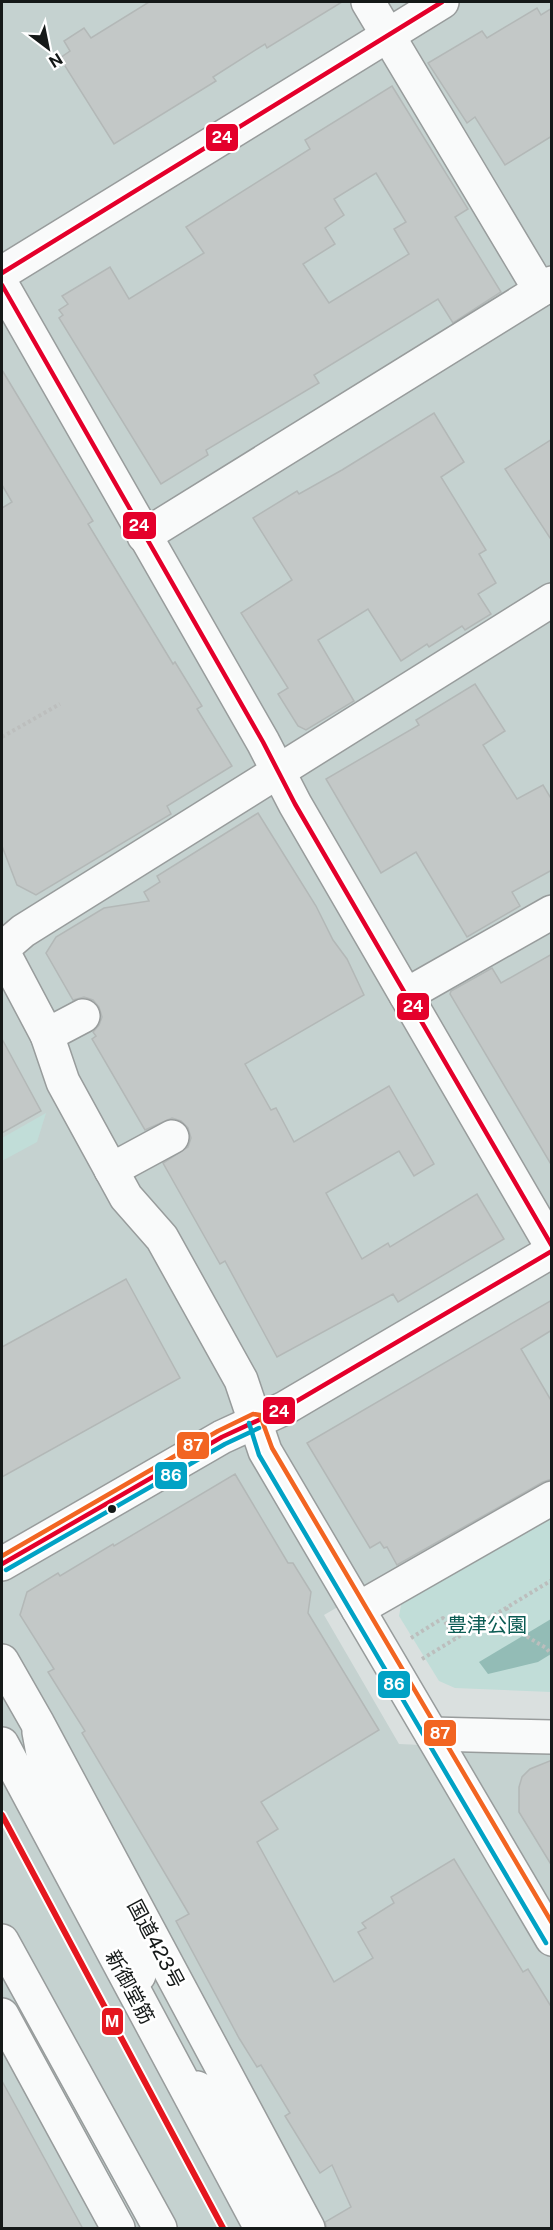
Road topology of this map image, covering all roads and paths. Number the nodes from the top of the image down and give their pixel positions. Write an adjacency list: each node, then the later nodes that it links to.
1 (368, 2): 3 (main road)
2 (442, 2): 3 (main road)
3 (387, 35): 4 (main road); 6 (main road)
4 (2, 273)
5 (2, 285): 7 (main road)
6 (546, 287): 7 (main road)
7 (144, 536): 11 (main road)
8 (552, 600): 11 (main road)
9 (60, 704): 10 (path)
10 (2, 737)
11 (279, 771): 13 (main road); 14 (main road)
12 (552, 912): 14 (main road)
13 (2, 950): 16 (main road)
14 (406, 995): 19 (main road)
15 (83, 1016): 16 (main road)
16 (47, 1035): 18 (main road)
17 (172, 1137): 18 (main road)
18 (111, 1170): 20 (main road)
19 (552, 1249): 20 (main road)
20 (255, 1421): 22 (main road); 25 (main road)
21 (552, 1498): 25 (main road)
22 (2, 1564)
23 (552, 1580): 24 (path)
24 (506, 1608): 26 (path); 28 (path)
25 (358, 1609): 32 (main road)
26 (455, 1638): 27 (path); 30 (path)
27 (403, 1643)
28 (552, 1655)
29 (2, 1661): 31 (main road, 国道423号)
30 (415, 1663)
31 (38, 1724): 37 (main road); 44 (main road, 国道423号)
32 (432, 1734): 33 (main road); 35 (main road)
33 (552, 1737)
34 (2, 1744): 42 (main road, 新御堂筋)
35 (552, 1939)
36 (2, 1941): 41 (main road)
37 (139, 1975)
38 (2, 2015): 40 (main road)
39 (197, 2088): 43 (main road)
40 (118, 2229)
41 (160, 2229)
42 (261, 2229)
43 (289, 2229)
44 (308, 2229)

